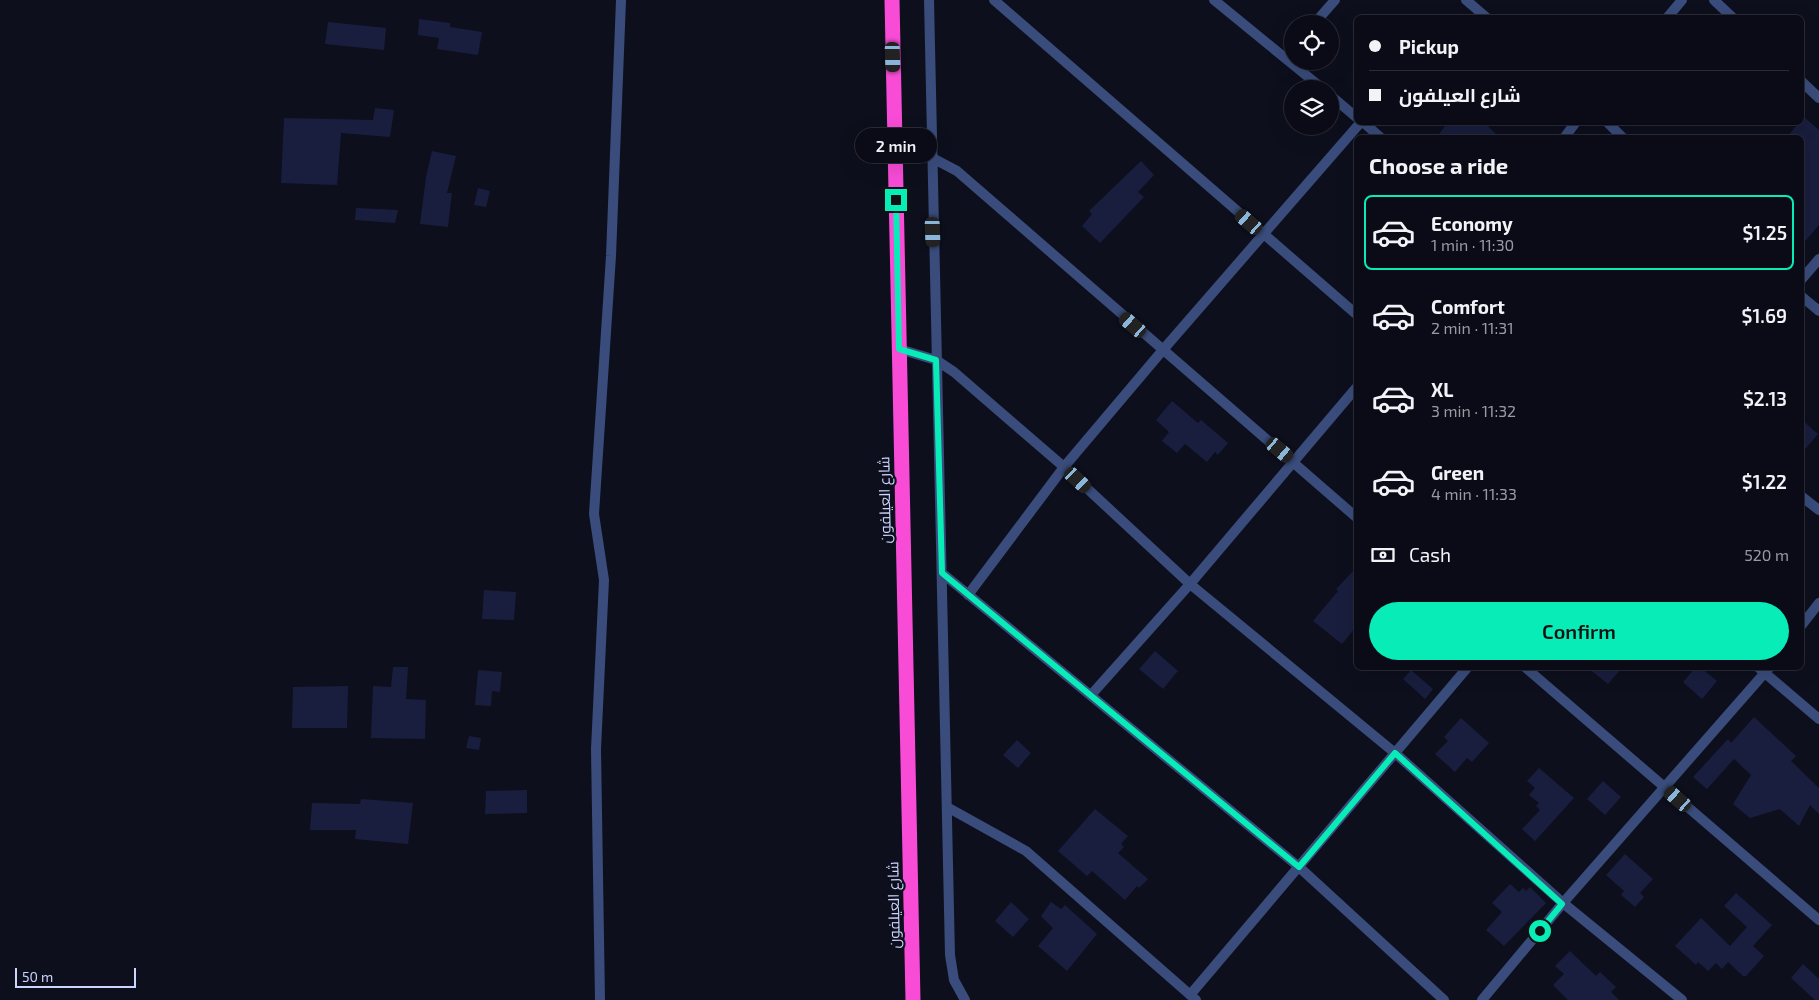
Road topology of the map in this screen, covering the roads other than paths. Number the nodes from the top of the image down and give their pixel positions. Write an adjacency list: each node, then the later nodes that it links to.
1 (621, 0): 61 (street)
2 (892, 0): 26 (highway, شارع العيلفون)
3 (929, 0): 27 (street)
4 (994, 0): 28 (street)
5 (1214, 0): 14 (street)
6 (1335, 0): 10 (street)
7 (1466, 0): 11 (street)
8 (1682, 0): 12 (street)
9 (1714, 0): 13 (street)
10 (1322, 15)
11 (1484, 15)
12 (1670, 15)
13 (1730, 15)
14 (1284, 56)
15 (1300, 70): 16 (street)
16 (1312, 80)
17 (1804, 85): 18 (street)
18 (1819, 98)
19 (1339, 103): 20 (street)
20 (1354, 115)
21 (1359, 125): 28 (street)
22 (1366, 125): 24 (street)
23 (1610, 125): 25 (street)
24 (1377, 135)
25 (1620, 135)
26 (895, 144): 27 (street); 34 (highway, شارع العيلفون)
27 (931, 158): 35 (street); 36 (street)
28 (1264, 235): 33 (street); 35 (street)
29 (1819, 259): 30 (street)
30 (1804, 276)
31 (1804, 298): 32 (street)
32 (1819, 311)
33 (1354, 312)
34 (899, 349): 36 (street); 62 (highway, شارع العيلفون)
35 (1162, 350): 38 (street); 39 (street)
36 (936, 360): 39 (street); 43 (street)
37 (1354, 390): 38 (street)
38 (1294, 462): 42 (street); 44 (street)
39 (1064, 467): 44 (street); 45 (street)
40 (1804, 498): 41 (street)
41 (1819, 510)
42 (1354, 515)
43 (942, 573): 45 (street); 56 (street)
44 (1190, 584): 52 (street); 54 (street)
45 (968, 595): 52 (street)
46 (1819, 603): 47 (street)
47 (1804, 622)
48 (1465, 670): 54 (street)
49 (1528, 670): 55 (street)
50 (1763, 670): 55 (street)
51 (1765, 670): 53 (street)
52 (1090, 695): 57 (street)
53 (1819, 718)
54 (1395, 753): 57 (street); 58 (street)
55 (1664, 786): 58 (street); 59 (street)
56 (947, 807): 60 (street); 63 (street)
57 (1299, 867): 60 (street); 64 (street)
58 (1562, 904): 65 (street); 66 (street)
59 (1819, 920)
60 (1194, 997)
61 (600, 1000)
62 (913, 1000)
63 (965, 1000)
64 (1444, 1000)
65 (1482, 1000)
66 (1682, 1000)

